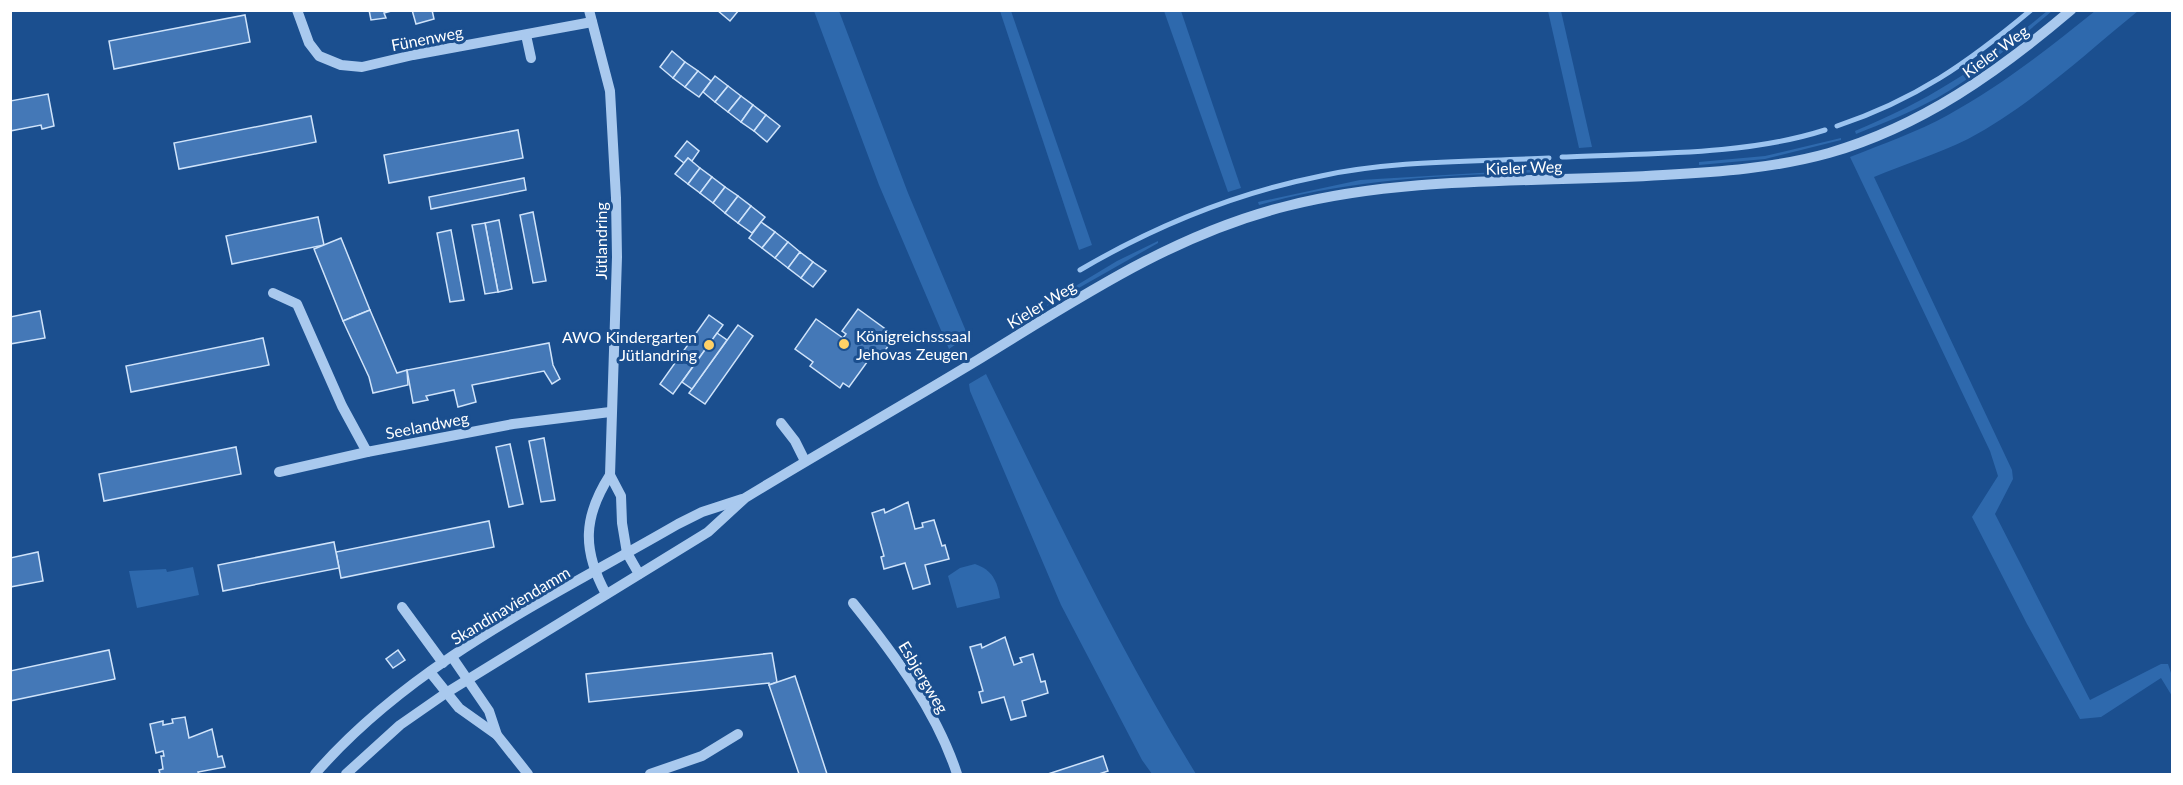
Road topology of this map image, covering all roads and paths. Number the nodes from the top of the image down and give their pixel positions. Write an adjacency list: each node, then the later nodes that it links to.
1 (297, 10): 5 (street, Fünenweg)
2 (589, 10): 4 (street, Jütlandring)
3 (2071, 10): 8 (street, Kieler Weg)
4 (592, 22): 5 (street, Fünenweg); 9 (street, Jütlandring)
5 (526, 35): 6 (street)
6 (531, 58)
7 (273, 293): 11 (street, Seelandweg)
8 (976, 361): 12 (street, Skandinaviendamm)
9 (610, 412): 11 (street, Seelandweg); 14 (street, Jütlandring)
10 (781, 423): 12 (street)
11 (367, 452): 13 (street)
12 (805, 461): 15 (street, Skandinaviendamm)
13 (279, 472)
14 (610, 475): 16 (street, Jütlandring); 17 (street)
15 (745, 498): 16 (street, Skandinaviendamm); 18 (street, Skandinaviendamm)
16 (627, 553): 17 (street, Skandinaviendamm); 18 (street, Jütlandring)
17 (594, 572): 19 (street); 22 (street, Skandinaviendamm)
18 (639, 574): 19 (street, Skandinaviendamm)
19 (606, 594): 24 (street, Skandinaviendamm)
20 (853, 603): 32 (street, Esbjergweg)
21 (402, 606): 22 (street)
22 (448, 660): 23 (street, Skandinaviendamm); 24 (street)
23 (430, 672): 25 (street); 28 (street, Skandinaviendamm)
24 (467, 679): 25 (street, Skandinaviendamm); 27 (street)
25 (446, 693): 27 (street); 29 (street, Skandinaviendamm)
26 (738, 734): 31 (street)
27 (497, 735): 30 (street)
28 (315, 774)
29 (346, 774)
30 (528, 774)
31 (650, 774)
32 (957, 774)

